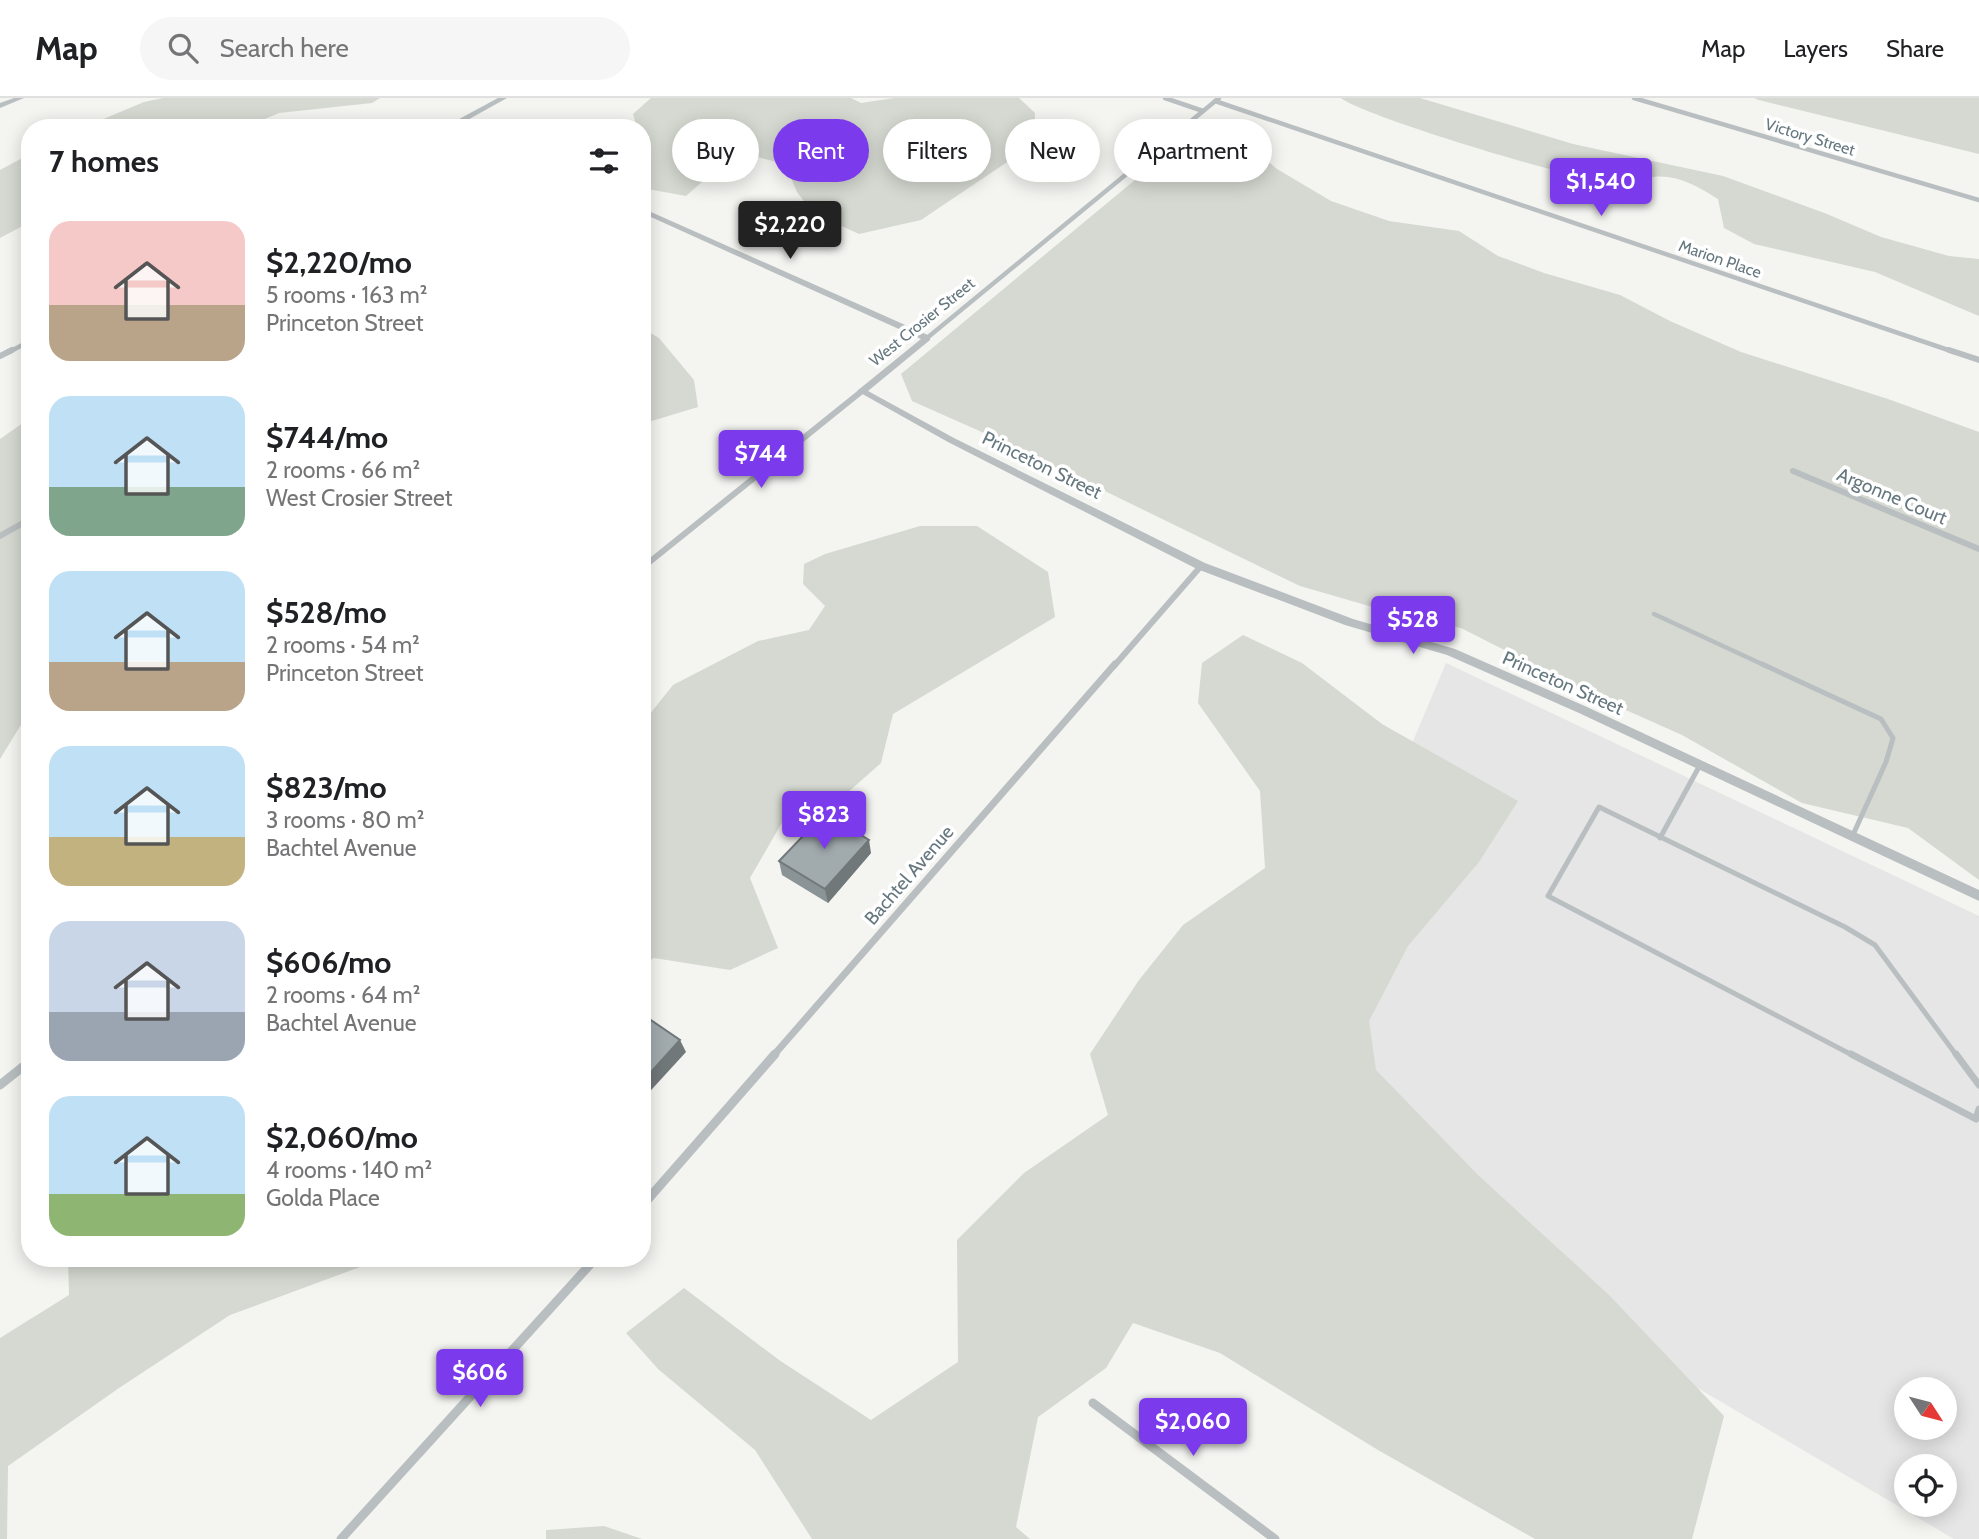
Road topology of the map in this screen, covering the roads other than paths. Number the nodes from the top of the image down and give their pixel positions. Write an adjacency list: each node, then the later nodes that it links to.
1 (20, 98): 6 (street)
2 (503, 98): 8 (street)
3 (1165, 98): 7 (street)
4 (1634, 98): 9 (street, Victory Street)
5 (1217, 100): 7 (street, West Crosier Street); 14 (street, Marion Place)
6 (0, 106)
7 (1203, 111): 11 (street, West Crosier Street)
8 (466, 119)
9 (1979, 200)
10 (651, 213): 11 (street)
11 (927, 338): 15 (street, West Crosier Street)
12 (21, 346): 13 (street)
13 (0, 356)
14 (1979, 360)
15 (862, 391): 20 (street, West Crosier Street); 21 (street, Princeton Street)
16 (1793, 471): 19 (street, Argonne Court)
17 (21, 524): 18 (street)
18 (0, 536)
19 (1979, 549)
20 (651, 561)
21 (1201, 566): 23 (street, Princeton Street); 31 (street, Bachtel Avenue)
22 (1654, 614): 24 (lane)
23 (1700, 765): 24 (street, Princeton Street); 25 (lane)
24 (1852, 837): 26 (street, Princeton Street)
25 (1660, 838): 28 (lane); 30 (lane)
26 (1979, 896)
27 (21, 1068): 29 (street)
28 (1979, 1084)
29 (0, 1085)
30 (1979, 1108)
31 (651, 1196)
32 (588, 1267): 34 (street)
33 (1093, 1403): 35 (street)
34 (341, 1539)
35 (1275, 1539)

